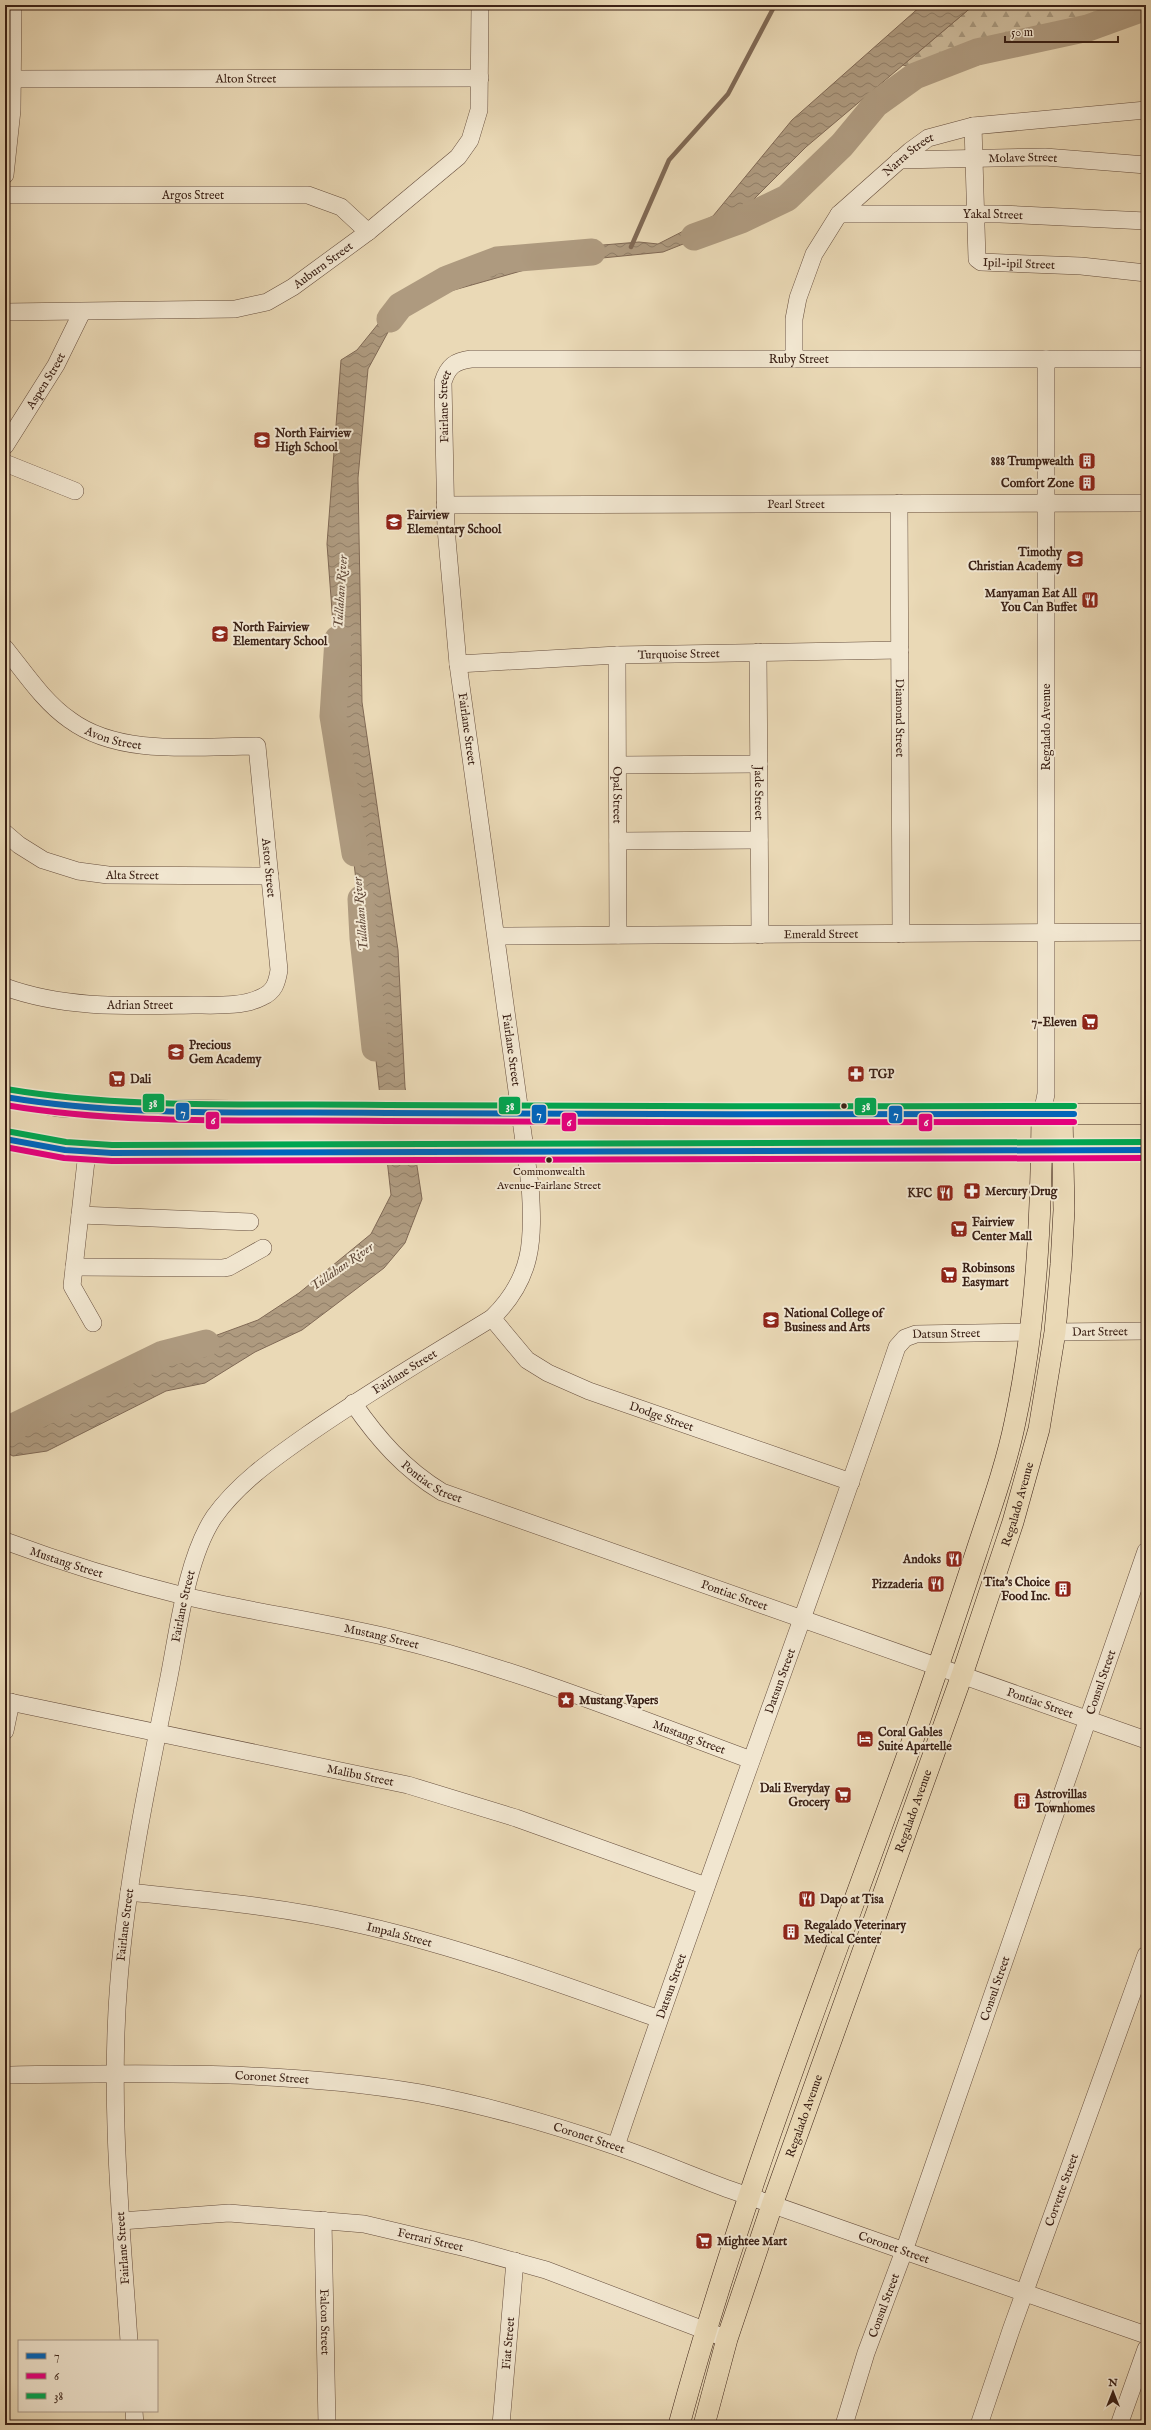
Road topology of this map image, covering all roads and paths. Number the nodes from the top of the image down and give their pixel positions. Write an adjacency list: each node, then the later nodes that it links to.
1 (13, 5): 4 (street)
2 (480, 5): 3 (street, Auburn Street)
3 (480, 78): 4 (street, Alton Street); 15 (street, Auburn Street)
4 (13, 79): 10 (street)
5 (1146, 110): 6 (street, Narra Street)
6 (974, 126): 7 (street, Ipil-ipil Street); 8 (street, Narra Street)
7 (974, 159): 8 (street, Molave Street); 9 (street, Molave Street); 13 (street, Ipil-ipil Street)
8 (899, 160): 12 (street, Narra Street)
9 (1146, 165)
10 (5, 176)
11 (5, 195): 15 (street, Argos Street)
12 (839, 214): 13 (street, Yakal Street); 19 (street, Narra Street)
13 (975, 214): 14 (street, Yakal Street); 16 (street, Ipil-ipil Street)
14 (1146, 221)
15 (368, 232): 18 (street, Auburn Street)
16 (1146, 273)
17 (5, 312): 18 (street, Auburn Street)
18 (82, 312): 23 (street, Aspen Street)
19 (794, 359): 20 (street, Ruby Street); 22 (street, Ruby Street)
20 (1046, 359): 21 (street, Ruby Street); 27 (street, Regalado Avenue)
21 (1146, 359)
22 (453, 364): 29 (street, Fairlane Street)
23 (5, 446)
24 (5, 463): 25 (street)
25 (76, 491)
26 (899, 503): 27 (street, Pearl Street); 29 (street, Pearl Street); 31 (street, Diamond Street)
27 (1046, 503): 28 (street, Pearl Street); 43 (street, Regalado Avenue)
28 (1146, 503)
29 (445, 505): 34 (street, Fairlane Street)
30 (5, 648): 35 (street, Avon Street)
31 (900, 650): 32 (street, Turquoise Street); 44 (street, Diamond Street)
32 (758, 652): 33 (street, Turquoise Street); 36 (street, Jade Street)
33 (617, 655): 34 (street, Turquoise Street); 37 (street, Opal Street)
34 (458, 664): 47 (street, Fairlane Street)
35 (257, 746): 41 (street, Astor Street)
36 (759, 764): 37 (street); 39 (street, Jade Street)
37 (618, 765): 40 (street, Opal Street)
38 (5, 833): 41 (street, Alta Street)
39 (759, 840): 40 (street); 46 (street, Jade Street)
40 (618, 841): 45 (street, Opal Street)
41 (270, 876): 49 (street, Astor Street)
42 (1146, 932): 43 (street, Emerald Street)
43 (1046, 933): 44 (street, Emerald Street); 51 (street, Regalado Avenue)
44 (901, 934): 46 (street, Emerald Street)
45 (618, 935): 46 (street, Emerald Street); 47 (street, Emerald Street)
46 (760, 935)
47 (496, 936): 52 (street, Fairlane Street)
48 (5, 987): 49 (street, Adrian Street)
49 (273, 989)
50 (5, 1097): 52 (main road)
51 (1044, 1104): 52 (main road); 53 (main road); 57 (main road, Regalado Avenue)
52 (520, 1114): 56 (street, Fairlane Street)
53 (1062, 1114): 54 (main road); 58 (main road, Regalado Avenue)
54 (1146, 1114)
55 (5, 1139): 60 (main road)
56 (525, 1150): 57 (main road); 60 (main road); 65 (street, Fairlane Street)
57 (1041, 1150): 58 (main road); 68 (main road, Regalado Avenue)
58 (1063, 1150): 59 (main road); 69 (main road, Regalado Avenue)
59 (1146, 1150)
60 (87, 1152): 61 (street)
61 (80, 1215): 62 (street); 64 (street)
62 (250, 1222)
63 (263, 1248): 64 (street)
64 (74, 1267): 66 (street)
65 (492, 1318): 70 (street, Fairlane Street); 71 (street, Dodge Street)
66 (94, 1323)
67 (1146, 1331): 69 (street, Dart Street)
68 (1031, 1332): 71 (street, Datsun Street); 77 (main road, Regalado Avenue)
69 (1055, 1332): 78 (main road, Regalado Avenue)
70 (353, 1403): 75 (street, Fairlane Street); 76 (street, Pontiac Street)
71 (852, 1482): 76 (street, Datsun Street)
72 (5, 1541): 75 (street, Mustang Street)
73 (1146, 1551): 74 (street, Consul Street)
74 (1141, 1582): 80 (street, Consul Street)
75 (186, 1596): 82 (street, Fairlane Street); 84 (street, Mustang Street)
76 (802, 1619): 77 (street, Pontiac Street); 84 (street, Datsun Street)
77 (939, 1667): 78 (street, Pontiac Street); 92 (main road, Regalado Avenue)
78 (962, 1675): 80 (street, Pontiac Street); 93 (main road, Regalado Avenue)
79 (8, 1702): 81 (street); 82 (street, Malibu Street)
80 (1087, 1719): 83 (street, Pontiac Street); 96 (street, Consul Street)
81 (5, 1731)
82 (157, 1733): 85 (street, Malibu Street); 86 (street, Fairlane Street)
83 (1146, 1740)
84 (751, 1760): 85 (street, Datsun Street)
85 (706, 1886): 88 (street, Datsun Street)
86 (129, 1892): 88 (street, Impala Street); 89 (street, Fairlane Street)
87 (1146, 1955): 98 (street, Corvette Street)
88 (659, 2019): 91 (street, Datsun Street)
89 (115, 2073): 90 (street, Coronet Street); 91 (street, Coronet Street); 95 (street, Fairlane Street)
90 (5, 2075)
91 (616, 2146): 92 (street, Coronet Street)
92 (748, 2196): 93 (street, Coronet Street); 99 (main road, Regalado Avenue)
93 (772, 2205): 96 (street, Coronet Street); 101 (main road, Regalado Avenue)
94 (323, 2220): 95 (street, Ferrari Street); 97 (street, Ferrari Street); 106 (street, Falcon Street)
95 (121, 2221): 102 (street, Fairlane Street)
96 (904, 2251): 98 (street, Coronet Street); 110 (street, Consul Street)
97 (515, 2261): 99 (street, Ferrari Street); 107 (street, Fiat Street)
98 (1025, 2293): 100 (street, Coronet Street); 111 (street, Corvette Street)
99 (705, 2331): 101 (street, Ferrari Street); 108 (main road, Regalado Avenue)
100 (1146, 2336)
101 (727, 2339): 109 (main road, Regalado Avenue)
102 (129, 2340)
103 (1146, 2349): 112 (street)
104 (134, 2412): 105 (street)
105 (135, 2425)
106 (327, 2425)
107 (501, 2425)
108 (678, 2425)
109 (704, 2425)
110 (844, 2425)
111 (980, 2425)
112 (1119, 2425)

